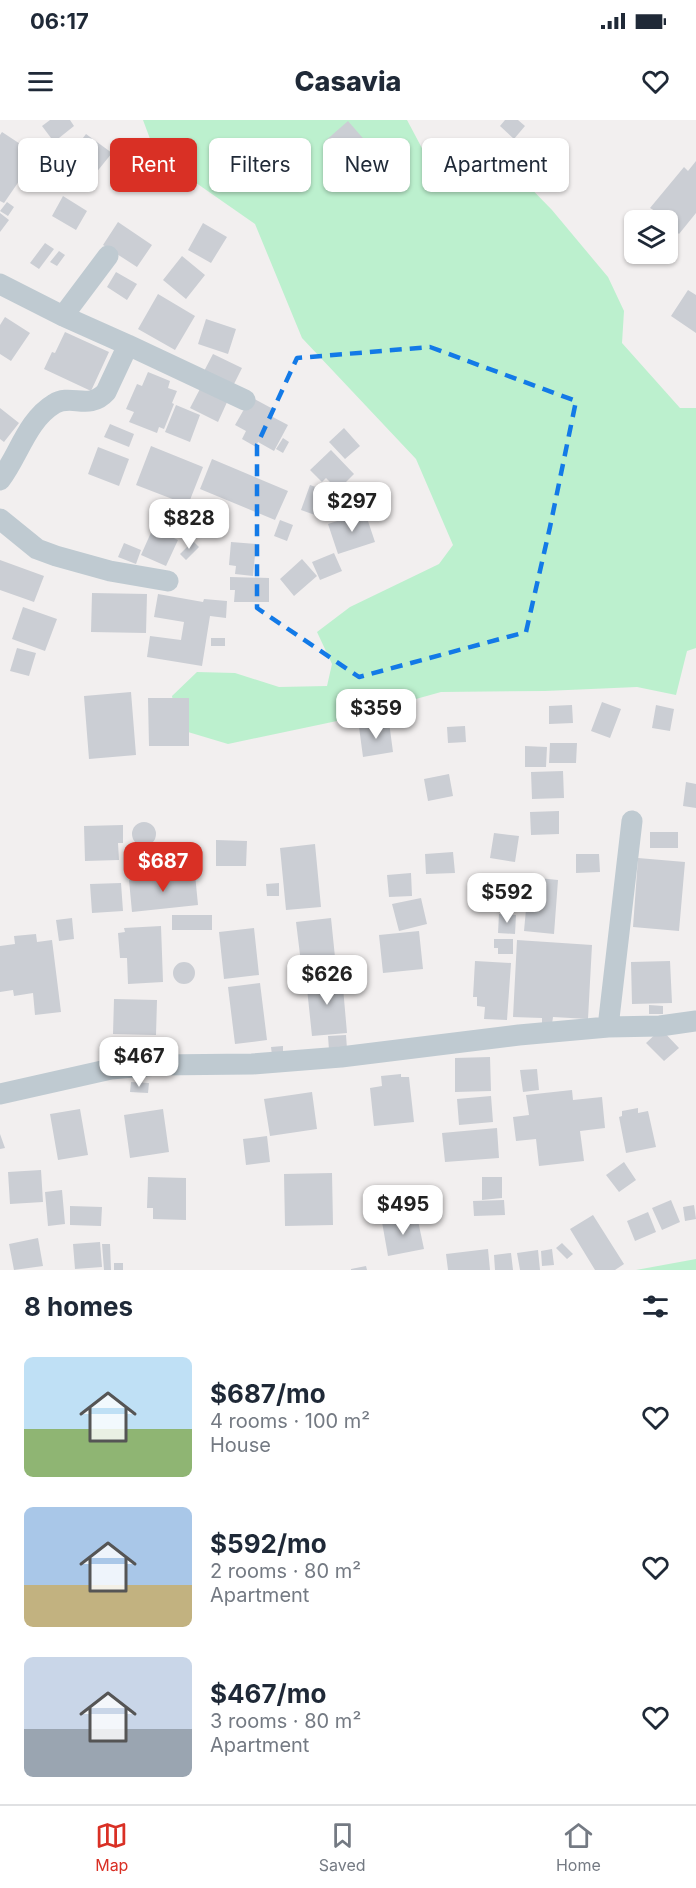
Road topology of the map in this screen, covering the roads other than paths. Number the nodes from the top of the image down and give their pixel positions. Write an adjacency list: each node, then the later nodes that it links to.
1 (108, 256): 3 (street)
2 (0, 284): 3 (street)
3 (63, 316): 4 (street)
4 (129, 345): 5 (street); 6 (street)
5 (245, 400)
6 (0, 480)
7 (0, 519): 8 (street)
8 (168, 581)
9 (632, 821): 11 (street)
10 (696, 1021): 11 (street)
11 (608, 1027): 12 (street)
12 (0, 1094)

